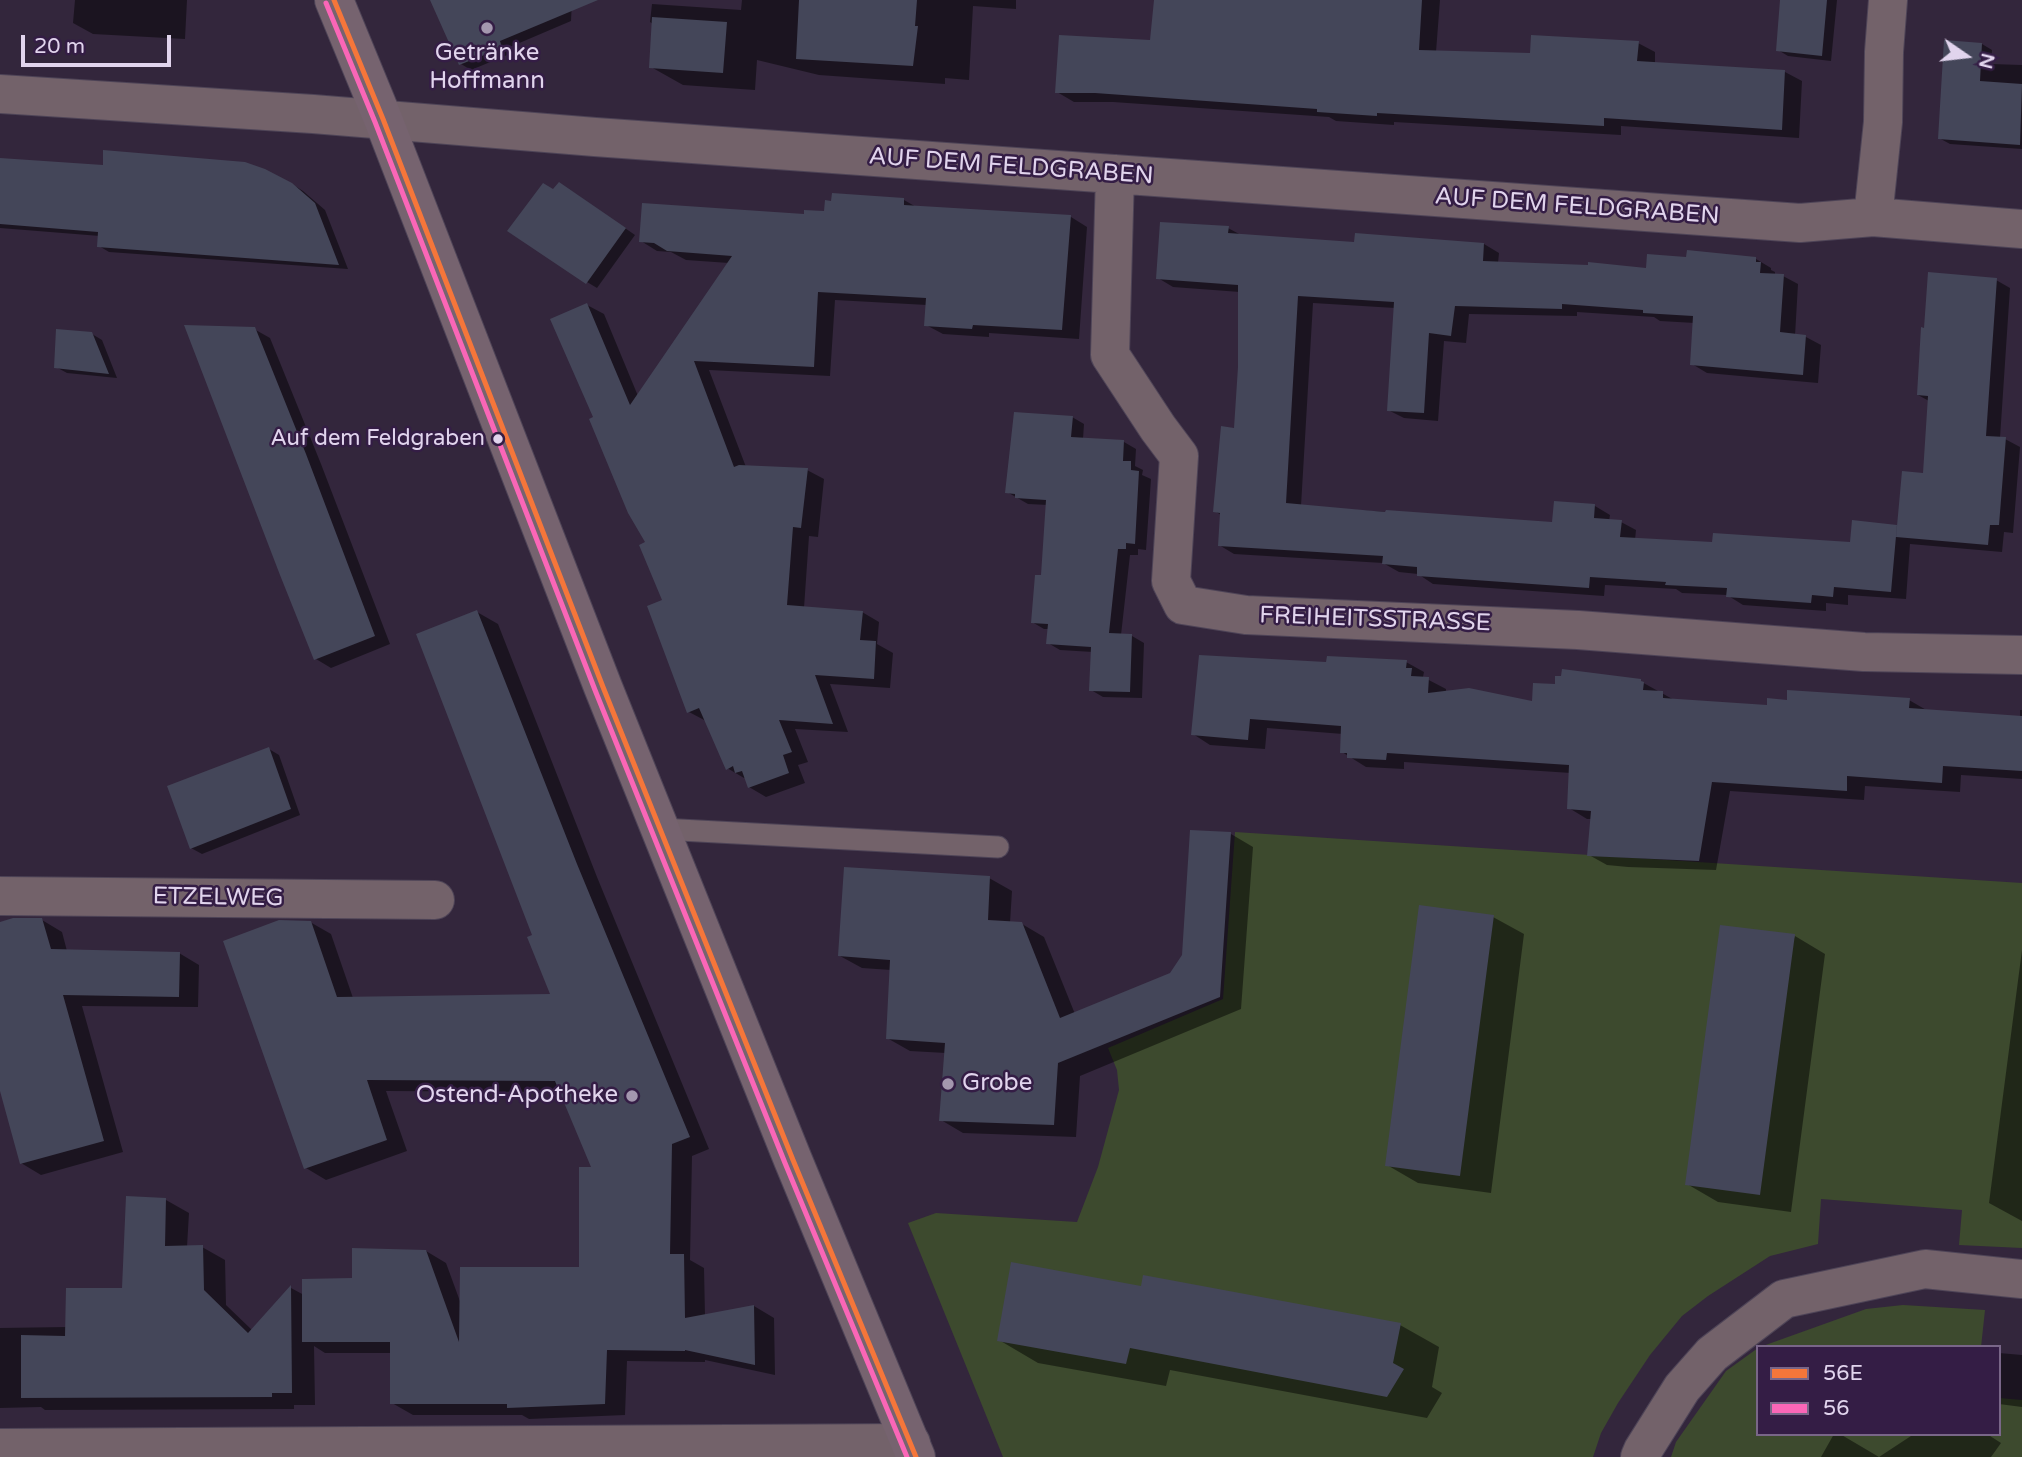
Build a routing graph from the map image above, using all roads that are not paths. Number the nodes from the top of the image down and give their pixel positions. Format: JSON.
{"nodes":[{"id":1,"x":334,"y":0,"type":"edge"},
{"id":2,"x":1888,"y":0,"type":"edge"},
{"id":3,"x":0,"y":94,"type":"edge"},
{"id":4,"x":383,"y":119,"type":"junction"},
{"id":5,"x":1115,"y":174,"type":"junction"},
{"id":6,"x":1873,"y":217,"type":"junction"},
{"id":7,"x":2022,"y":229,"type":"edge"},
{"id":8,"x":2022,"y":656,"type":"edge"},
{"id":9,"x":661,"y":829,"type":"junction"},
{"id":10,"x":998,"y":847,"type":"dead end"},
{"id":11,"x":0,"y":896,"type":"edge"},
{"id":12,"x":435,"y":901,"type":"dead end"},
{"id":13,"x":2022,"y":1279,"type":"edge"},
{"id":14,"x":0,"y":1448,"type":"edge"},
{"id":15,"x":914,"y":1450,"type":"edge"},
{"id":16,"x":1640,"y":1457,"type":"edge"}],
"edges":[{"from":1,"to":4,"type":"main road"},
{"from":2,"to":6,"type":"street"},
{"from":3,"to":4,"type":"street","name":"AUF DEM FELDGRABEN"},
{"from":4,"to":5,"type":"street","name":"AUF DEM FELDGRABEN"},
{"from":4,"to":9,"type":"main road"},
{"from":5,"to":6,"type":"street","name":"AUF DEM FELDGRABEN"},
{"from":5,"to":8,"type":"street","name":"FREIHEITSSTRASSE"},
{"from":6,"to":7,"type":"street","name":"AUF DEM FELDGRABEN"},
{"from":9,"to":10,"type":"lane"},
{"from":9,"to":15,"type":"main road"},
{"from":11,"to":12,"type":"street","name":"ETZELWEG"},
{"from":13,"to":16,"type":"street"},
{"from":14,"to":15,"type":"street"}]}
